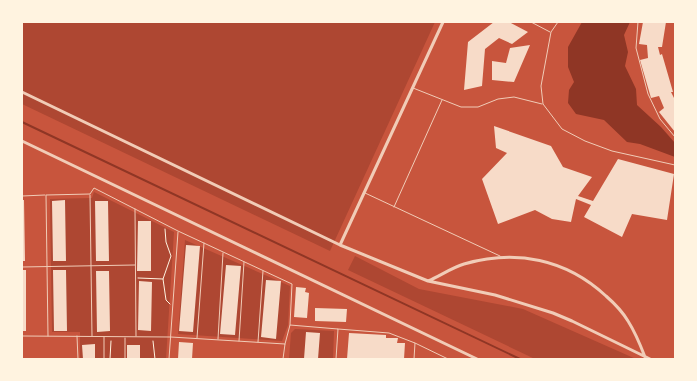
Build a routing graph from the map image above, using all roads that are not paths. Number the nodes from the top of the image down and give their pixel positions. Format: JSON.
{"nodes":[{"id":1,"x":443,"y":22,"type":"edge"},
{"id":2,"x":530,"y":22,"type":"edge"},
{"id":3,"x":558,"y":22,"type":"edge"},
{"id":4,"x":638,"y":22,"type":"edge"},
{"id":5,"x":551,"y":32,"type":"junction"},
{"id":6,"x":413,"y":88,"type":"junction"},
{"id":7,"x":22,"y":92,"type":"edge"},
{"id":8,"x":442,"y":100,"type":"junction"},
{"id":9,"x":543,"y":104,"type":"junction"},
{"id":10,"x":675,"y":137,"type":"edge"},
{"id":11,"x":22,"y":141,"type":"edge"},
{"id":12,"x":675,"y":165,"type":"edge"},
{"id":13,"x":364,"y":193,"type":"junction"},
{"id":14,"x":90,"y":194,"type":"junction"},
{"id":15,"x":46,"y":195,"type":"junction"},
{"id":16,"x":22,"y":196,"type":"edge"},
{"id":17,"x":394,"y":207,"type":"junction"},
{"id":18,"x":135,"y":209,"type":"junction"},
{"id":19,"x":178,"y":231,"type":"junction"},
{"id":20,"x":204,"y":243,"type":"junction"},
{"id":21,"x":340,"y":245,"type":"junction"},
{"id":22,"x":223,"y":252,"type":"junction"},
{"id":23,"x":501,"y":257,"type":"junction"},
{"id":24,"x":244,"y":262,"type":"junction"},
{"id":25,"x":91,"y":266,"type":"junction"},
{"id":26,"x":135,"y":266,"type":"junction"},
{"id":27,"x":22,"y":267,"type":"edge"},
{"id":28,"x":47,"y":267,"type":"junction"},
{"id":29,"x":263,"y":271,"type":"junction"},
{"id":30,"x":428,"y":281,"type":"junction"},
{"id":31,"x":290,"y":325,"type":"junction"},
{"id":32,"x":338,"y":329,"type":"junction"},
{"id":33,"x":22,"y":336,"type":"edge"},
{"id":34,"x":48,"y":336,"type":"junction"},
{"id":35,"x":77,"y":336,"type":"junction"},
{"id":36,"x":92,"y":336,"type":"junction"},
{"id":37,"x":104,"y":336,"type":"junction"},
{"id":38,"x":125,"y":336,"type":"junction"},
{"id":39,"x":136,"y":336,"type":"junction"},
{"id":40,"x":171,"y":337,"type":"junction"},
{"id":41,"x":197,"y":338,"type":"junction"},
{"id":42,"x":218,"y":340,"type":"junction"},
{"id":43,"x":239,"y":341,"type":"junction"},
{"id":44,"x":258,"y":342,"type":"junction"},
{"id":45,"x":415,"y":343,"type":"junction"},
{"id":46,"x":284,"y":344,"type":"junction"},
{"id":47,"x":645,"y":357,"type":"junction"},
{"id":48,"x":78,"y":359,"type":"edge"},
{"id":49,"x":104,"y":359,"type":"edge"},
{"id":50,"x":125,"y":359,"type":"edge"},
{"id":51,"x":170,"y":359,"type":"edge"},
{"id":52,"x":283,"y":359,"type":"edge"},
{"id":53,"x":336,"y":359,"type":"edge"},
{"id":54,"x":414,"y":359,"type":"edge"},
{"id":55,"x":448,"y":359,"type":"edge"},
{"id":56,"x":477,"y":359,"type":"edge"},
{"id":57,"x":650,"y":359,"type":"edge"}],
"edges":[{"from":1,"to":6,"type":"street"},
{"from":2,"to":5,"type":"lane"},
{"from":3,"to":5,"type":"lane"},
{"from":4,"to":10,"type":"lane"},
{"from":5,"to":9,"type":"lane"},
{"from":6,"to":8,"type":"lane"},
{"from":6,"to":13,"type":"street"},
{"from":7,"to":21,"type":"street"},
{"from":8,"to":9,"type":"lane"},
{"from":8,"to":17,"type":"lane"},
{"from":9,"to":12,"type":"lane"},
{"from":11,"to":56,"type":"street"},
{"from":13,"to":17,"type":"lane"},
{"from":13,"to":21,"type":"street"},
{"from":14,"to":15,"type":"lane"},
{"from":14,"to":18,"type":"lane"},
{"from":14,"to":25,"type":"lane"},
{"from":15,"to":16,"type":"lane"},
{"from":15,"to":28,"type":"lane"},
{"from":17,"to":23,"type":"lane"},
{"from":18,"to":19,"type":"lane"},
{"from":18,"to":26,"type":"lane"},
{"from":19,"to":20,"type":"lane"},
{"from":19,"to":40,"type":"lane"},
{"from":20,"to":22,"type":"lane"},
{"from":20,"to":41,"type":"lane"},
{"from":21,"to":30,"type":"street"},
{"from":22,"to":24,"type":"lane"},
{"from":22,"to":42,"type":"lane"},
{"from":23,"to":30,"type":"street"},
{"from":23,"to":47,"type":"street"},
{"from":24,"to":29,"type":"lane"},
{"from":24,"to":43,"type":"lane"},
{"from":25,"to":26,"type":"lane"},
{"from":25,"to":28,"type":"lane"},
{"from":25,"to":36,"type":"lane"},
{"from":26,"to":39,"type":"lane"},
{"from":27,"to":28,"type":"lane"},
{"from":28,"to":34,"type":"lane"},
{"from":29,"to":31,"type":"lane"},
{"from":29,"to":44,"type":"lane"},
{"from":30,"to":47,"type":"street"},
{"from":31,"to":32,"type":"lane"},
{"from":31,"to":46,"type":"lane"},
{"from":32,"to":45,"type":"lane"},
{"from":32,"to":53,"type":"lane"},
{"from":33,"to":34,"type":"lane"},
{"from":34,"to":35,"type":"lane"},
{"from":35,"to":36,"type":"lane"},
{"from":35,"to":48,"type":"lane"},
{"from":36,"to":37,"type":"lane"},
{"from":37,"to":38,"type":"lane"},
{"from":37,"to":49,"type":"lane"},
{"from":38,"to":39,"type":"lane"},
{"from":38,"to":50,"type":"lane"},
{"from":39,"to":40,"type":"lane"},
{"from":40,"to":41,"type":"lane"},
{"from":40,"to":51,"type":"lane"},
{"from":41,"to":42,"type":"lane"},
{"from":42,"to":43,"type":"lane"},
{"from":43,"to":44,"type":"lane"},
{"from":44,"to":46,"type":"lane"},
{"from":45,"to":54,"type":"lane"},
{"from":45,"to":55,"type":"lane"},
{"from":46,"to":52,"type":"lane"},
{"from":47,"to":57,"type":"street"}]}
